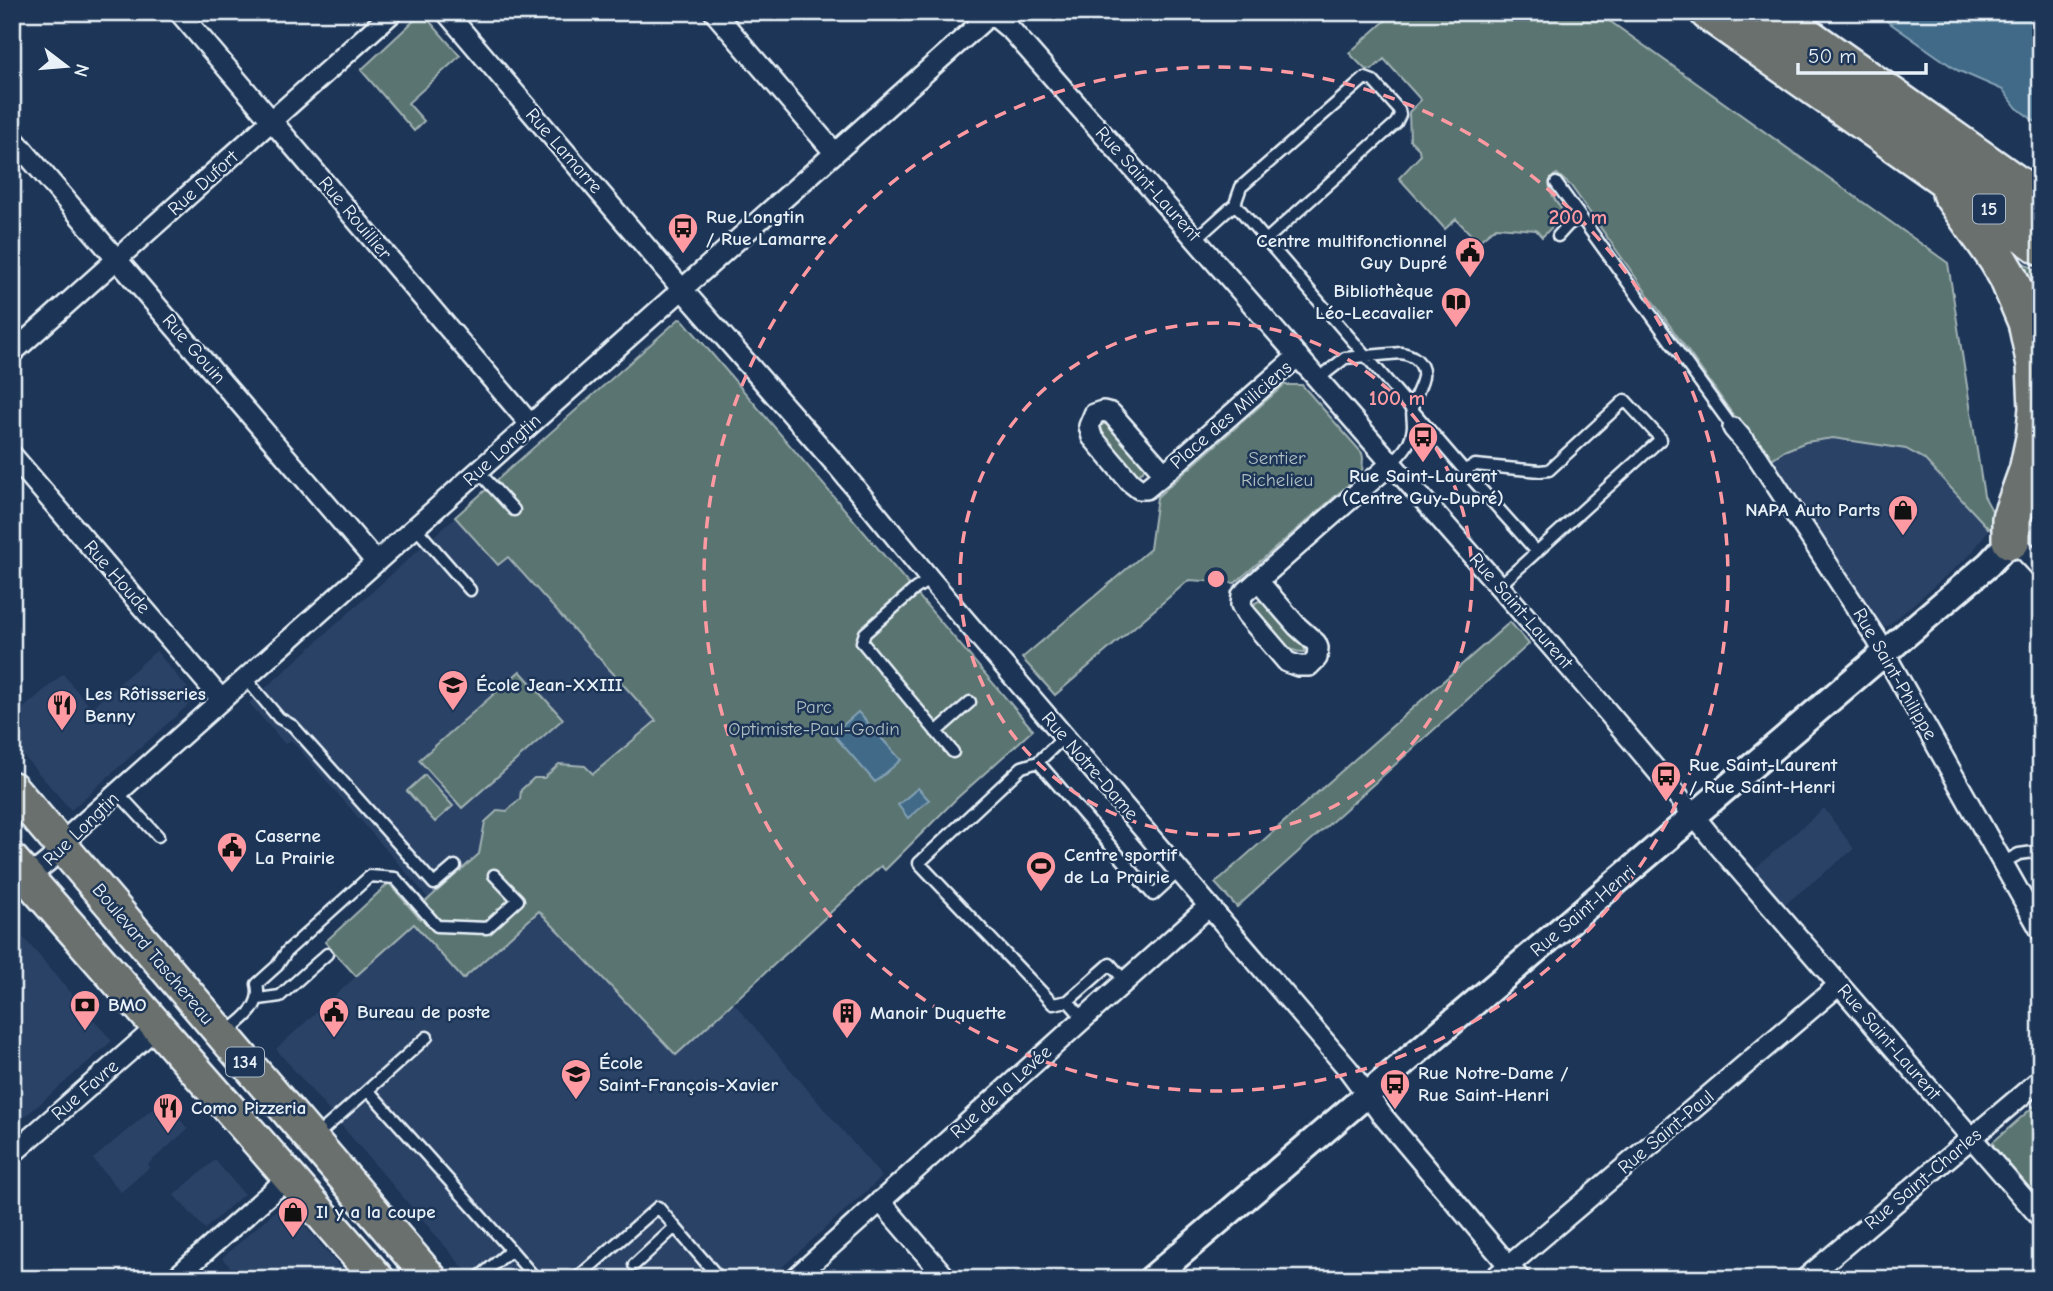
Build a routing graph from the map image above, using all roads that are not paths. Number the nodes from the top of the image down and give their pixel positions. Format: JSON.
{"nodes":[{"id":1,"x":179,"y":12,"type":"edge"},
{"id":2,"x":393,"y":12,"type":"edge"},
{"id":3,"x":446,"y":12,"type":"edge"},
{"id":4,"x":714,"y":12,"type":"edge"},
{"id":5,"x":1709,"y":12,"type":"edge"},
{"id":6,"x":1772,"y":12,"type":"edge"},
{"id":7,"x":990,"y":13,"type":"edge"},
{"id":8,"x":272,"y":121,"type":"junction"},
{"id":9,"x":12,"y":137,"type":"edge"},
{"id":10,"x":834,"y":152,"type":"junction"},
{"id":11,"x":1936,"y":172,"type":"junction"},
{"id":12,"x":1556,"y":183,"type":"dead end"},
{"id":13,"x":2041,"y":202,"type":"edge"},
{"id":14,"x":1235,"y":204,"type":"junction"},
{"id":15,"x":1580,"y":217,"type":"junction"},
{"id":16,"x":1558,"y":236,"type":"dead end"},
{"id":17,"x":1196,"y":239,"type":"junction"},
{"id":18,"x":1266,"y":240,"type":"junction"},
{"id":19,"x":2041,"y":246,"type":"edge"},
{"id":20,"x":118,"y":260,"type":"junction"},
{"id":21,"x":682,"y":289,"type":"junction"},
{"id":22,"x":12,"y":353,"type":"edge"},
{"id":23,"x":1298,"y":356,"type":"junction"},
{"id":24,"x":1366,"y":356,"type":"junction"},
{"id":25,"x":1318,"y":379,"type":"junction"},
{"id":26,"x":1412,"y":410,"type":"junction"},
{"id":27,"x":530,"y":424,"type":"junction"},
{"id":28,"x":1733,"y":428,"type":"joint"},
{"id":29,"x":12,"y":454,"type":"edge"},
{"id":30,"x":1392,"y":463,"type":"junction"},
{"id":31,"x":1464,"y":470,"type":"junction"},
{"id":32,"x":478,"y":471,"type":"junction"},
{"id":33,"x":1164,"y":473,"type":"dead end"},
{"id":34,"x":2041,"y":496,"type":"edge"},
{"id":35,"x":514,"y":510,"type":"dead end"},
{"id":36,"x":415,"y":527,"type":"junction"},
{"id":37,"x":2011,"y":540,"type":"junction"},
{"id":38,"x":1538,"y":551,"type":"junction"},
{"id":39,"x":376,"y":562,"type":"junction"},
{"id":40,"x":2041,"y":568,"type":"edge"},
{"id":41,"x":930,"y":579,"type":"junction"},
{"id":42,"x":1258,"y":581,"type":"dead end"},
{"id":43,"x":1499,"y":586,"type":"junction"},
{"id":44,"x":470,"y":590,"type":"dead end"},
{"id":45,"x":1885,"y":653,"type":"junction"},
{"id":46,"x":246,"y":679,"type":"junction"},
{"id":47,"x":222,"y":700,"type":"junction"},
{"id":48,"x":970,"y":702,"type":"dead end"},
{"id":49,"x":936,"y":732,"type":"junction"},
{"id":50,"x":1064,"y":737,"type":"junction"},
{"id":51,"x":953,"y":752,"type":"dead end"},
{"id":52,"x":1038,"y":762,"type":"junction"},
{"id":53,"x":12,"y":788,"type":"edge"},
{"id":54,"x":118,"y":793,"type":"junction"},
{"id":55,"x":1695,"y":816,"type":"junction"},
{"id":56,"x":158,"y":836,"type":"dead end"},
{"id":57,"x":60,"y":844,"type":"junction"},
{"id":58,"x":2041,"y":851,"type":"edge"},
{"id":59,"x":2002,"y":863,"type":"junction"},
{"id":60,"x":455,"y":866,"type":"dead end"},
{"id":61,"x":1179,"y":871,"type":"junction"},
{"id":62,"x":17,"y":874,"type":"edge"},
{"id":63,"x":494,"y":875,"type":"dead end"},
{"id":64,"x":1209,"y":906,"type":"junction"},
{"id":65,"x":2041,"y":931,"type":"edge"},
{"id":66,"x":327,"y":954,"type":"dead end"},
{"id":67,"x":1125,"y":981,"type":"junction"},
{"id":68,"x":1839,"y":985,"type":"junction"},
{"id":69,"x":259,"y":999,"type":"junction"},
{"id":70,"x":1068,"y":1001,"type":"junction"},
{"id":71,"x":1083,"y":1018,"type":"junction"},
{"id":72,"x":158,"y":1026,"type":"junction"},
{"id":73,"x":222,"y":1036,"type":"junction"},
{"id":74,"x":427,"y":1037,"type":"dead end"},
{"id":75,"x":2041,"y":1079,"type":"edge"},
{"id":76,"x":368,"y":1090,"type":"junction"},
{"id":77,"x":1367,"y":1094,"type":"junction"},
{"id":78,"x":1972,"y":1138,"type":"junction"},
{"id":79,"x":312,"y":1140,"type":"junction"},
{"id":80,"x":12,"y":1154,"type":"edge"},
{"id":81,"x":290,"y":1176,"type":"junction"},
{"id":82,"x":880,"y":1201,"type":"junction"},
{"id":83,"x":2041,"y":1218,"type":"edge"},
{"id":84,"x":675,"y":1227,"type":"junction"},
{"id":85,"x":511,"y":1250,"type":"junction"},
{"id":86,"x":634,"y":1265,"type":"dead end"},
{"id":87,"x":1514,"y":1272,"type":"edge"},
{"id":88,"x":174,"y":1279,"type":"edge"},
{"id":89,"x":378,"y":1279,"type":"edge"},
{"id":90,"x":431,"y":1279,"type":"edge"},
{"id":91,"x":477,"y":1279,"type":"edge"},
{"id":92,"x":536,"y":1279,"type":"edge"},
{"id":93,"x":576,"y":1279,"type":"edge"},
{"id":94,"x":720,"y":1279,"type":"edge"},
{"id":95,"x":794,"y":1279,"type":"edge"},
{"id":96,"x":947,"y":1279,"type":"edge"},
{"id":97,"x":1151,"y":1279,"type":"edge"},
{"id":98,"x":1493,"y":1279,"type":"edge"},
{"id":99,"x":1805,"y":1279,"type":"edge"}],
"edges":[{"from":1,"to":8,"type":"street","name":"Rue Rouillier"},
{"from":2,"to":8,"type":"street","name":"Rue Dufort"},
{"from":3,"to":21,"type":"street","name":"Rue Lamarre"},
{"from":4,"to":10,"type":"street"},
{"from":5,"to":11,"type":"highway","number":"15"},
{"from":6,"to":13,"type":"highway","number":"15"},
{"from":7,"to":10,"type":"street","name":"Rue Longtin"},
{"from":7,"to":17,"type":"street","name":"Rue Saint-Laurent"},
{"from":8,"to":20,"type":"street","name":"Rue Dufort"},
{"from":8,"to":27,"type":"street","name":"Rue Rouillier"},
{"from":9,"to":20,"type":"street","name":"Rue Gouin"},
{"from":10,"to":21,"type":"street","name":"Rue Longtin"},
{"from":11,"to":19,"type":"highway","number":"15"},
{"from":11,"to":37,"type":"highway"},
{"from":12,"to":15,"type":"lane"},
{"from":14,"to":17,"type":"lane"},
{"from":14,"to":18,"type":"lane"},
{"from":14,"to":18,"type":"lane"},
{"from":15,"to":16,"type":"lane"},
{"from":15,"to":28,"type":"lane"},
{"from":17,"to":23,"type":"street","name":"Rue Saint-Laurent"},
{"from":18,"to":24,"type":"lane"},
{"from":20,"to":22,"type":"street","name":"Rue Dufort"},
{"from":20,"to":39,"type":"street","name":"Rue Gouin"},
{"from":21,"to":27,"type":"street","name":"Rue Longtin"},
{"from":21,"to":41,"type":"street","name":"Rue Notre-Dame"},
{"from":23,"to":25,"type":"street","name":"Rue Saint-Laurent"},
{"from":23,"to":33,"type":"street","name":"Place des Miliciens"},
{"from":24,"to":25,"type":"lane"},
{"from":24,"to":26,"type":"lane"},
{"from":24,"to":26,"type":"lane"},
{"from":25,"to":30,"type":"street","name":"Rue Saint-Laurent"},
{"from":26,"to":30,"type":"lane"},
{"from":26,"to":31,"type":"lane"},
{"from":27,"to":32,"type":"street","name":"Rue Longtin"},
{"from":28,"to":45,"type":"street","name":"Rue Saint-Philippe"},
{"from":29,"to":47,"type":"street","name":"Rue Houde"},
{"from":30,"to":42,"type":"street"},
{"from":30,"to":43,"type":"street","name":"Rue Saint-Laurent"},
{"from":31,"to":38,"type":"lane"},
{"from":31,"to":38,"type":"lane"},
{"from":32,"to":35,"type":"lane"},
{"from":32,"to":36,"type":"street","name":"Rue Longtin"},
{"from":34,"to":37,"type":"highway"},
{"from":36,"to":39,"type":"street","name":"Rue Longtin"},
{"from":36,"to":44,"type":"lane"},
{"from":37,"to":40,"type":"street"},
{"from":37,"to":45,"type":"street","name":"Rue Saint-Henri"},
{"from":38,"to":43,"type":"lane"},
{"from":39,"to":46,"type":"street","name":"Rue Longtin"},
{"from":41,"to":49,"type":"lane"},
{"from":41,"to":50,"type":"street","name":"Rue Notre-Dame"},
{"from":43,"to":55,"type":"street","name":"Rue Saint-Laurent"},
{"from":45,"to":55,"type":"street","name":"Rue Saint-Henri"},
{"from":45,"to":59,"type":"street","name":"Rue Saint-Philippe"},
{"from":46,"to":47,"type":"street","name":"Rue Longtin"},
{"from":46,"to":60,"type":"lane"},
{"from":47,"to":54,"type":"street","name":"Rue Longtin"},
{"from":48,"to":49,"type":"lane"},
{"from":49,"to":51,"type":"lane"},
{"from":50,"to":52,"type":"lane"},
{"from":50,"to":61,"type":"street","name":"Rue Notre-Dame"},
{"from":52,"to":61,"type":"lane"},
{"from":52,"to":70,"type":"lane"},
{"from":53,"to":57,"type":"main road","name":"Boulevard Taschereau","number":"134"},
{"from":54,"to":56,"type":"lane"},
{"from":54,"to":57,"type":"street","name":"Rue Longtin"},
{"from":55,"to":68,"type":"street","name":"Rue Saint-Laurent"},
{"from":55,"to":77,"type":"street","name":"Rue Saint-Henri"},
{"from":57,"to":62,"type":"street","name":"Rue Longtin"},
{"from":57,"to":73,"type":"main road","name":"Boulevard Taschereau","number":"134"},
{"from":58,"to":59,"type":"lane"},
{"from":59,"to":65,"type":"street","name":"Rue Saint-Philippe"},
{"from":61,"to":64,"type":"street","name":"Rue Notre-Dame"},
{"from":62,"to":72,"type":"main road","number":"134"},
{"from":63,"to":69,"type":"lane"},
{"from":64,"to":67,"type":"street","name":"Rue de la Levée"},
{"from":64,"to":77,"type":"street","name":"Rue Notre-Dame"},
{"from":66,"to":69,"type":"lane"},
{"from":67,"to":70,"type":"lane"},
{"from":67,"to":71,"type":"street","name":"Rue de la Levée"},
{"from":68,"to":78,"type":"street","name":"Rue Saint-Laurent"},
{"from":68,"to":87,"type":"street","name":"Rue Saint-Paul"},
{"from":69,"to":73,"type":"lane"},
{"from":70,"to":71,"type":"lane"},
{"from":71,"to":82,"type":"street","name":"Rue de la Levée"},
{"from":72,"to":80,"type":"street","name":"Rue Favre"},
{"from":72,"to":81,"type":"main road","number":"134"},
{"from":73,"to":79,"type":"main road","name":"Boulevard Taschereau","number":"134"},
{"from":74,"to":76,"type":"lane"},
{"from":75,"to":78,"type":"street","name":"Rue Saint-Charles"},
{"from":76,"to":79,"type":"lane"},
{"from":76,"to":85,"type":"lane"},
{"from":77,"to":87,"type":"street","name":"Rue Notre-Dame"},
{"from":77,"to":97,"type":"street","name":"Rue Saint-Henri"},
{"from":78,"to":83,"type":"street","name":"Rue Saint-Laurent"},
{"from":78,"to":99,"type":"street","name":"Rue Saint-Charles"},
{"from":79,"to":90,"type":"main road","name":"Boulevard Taschereau","number":"134"},
{"from":81,"to":88,"type":"street"},
{"from":81,"to":89,"type":"main road","number":"134"},
{"from":82,"to":95,"type":"street","name":"Rue de la Levée"},
{"from":82,"to":96,"type":"street"},
{"from":84,"to":86,"type":"lane"},
{"from":84,"to":93,"type":"lane"},
{"from":84,"to":94,"type":"lane"},
{"from":85,"to":91,"type":"lane"},
{"from":85,"to":92,"type":"lane"},
{"from":87,"to":98,"type":"street","name":"Rue Saint-Paul"}]}
